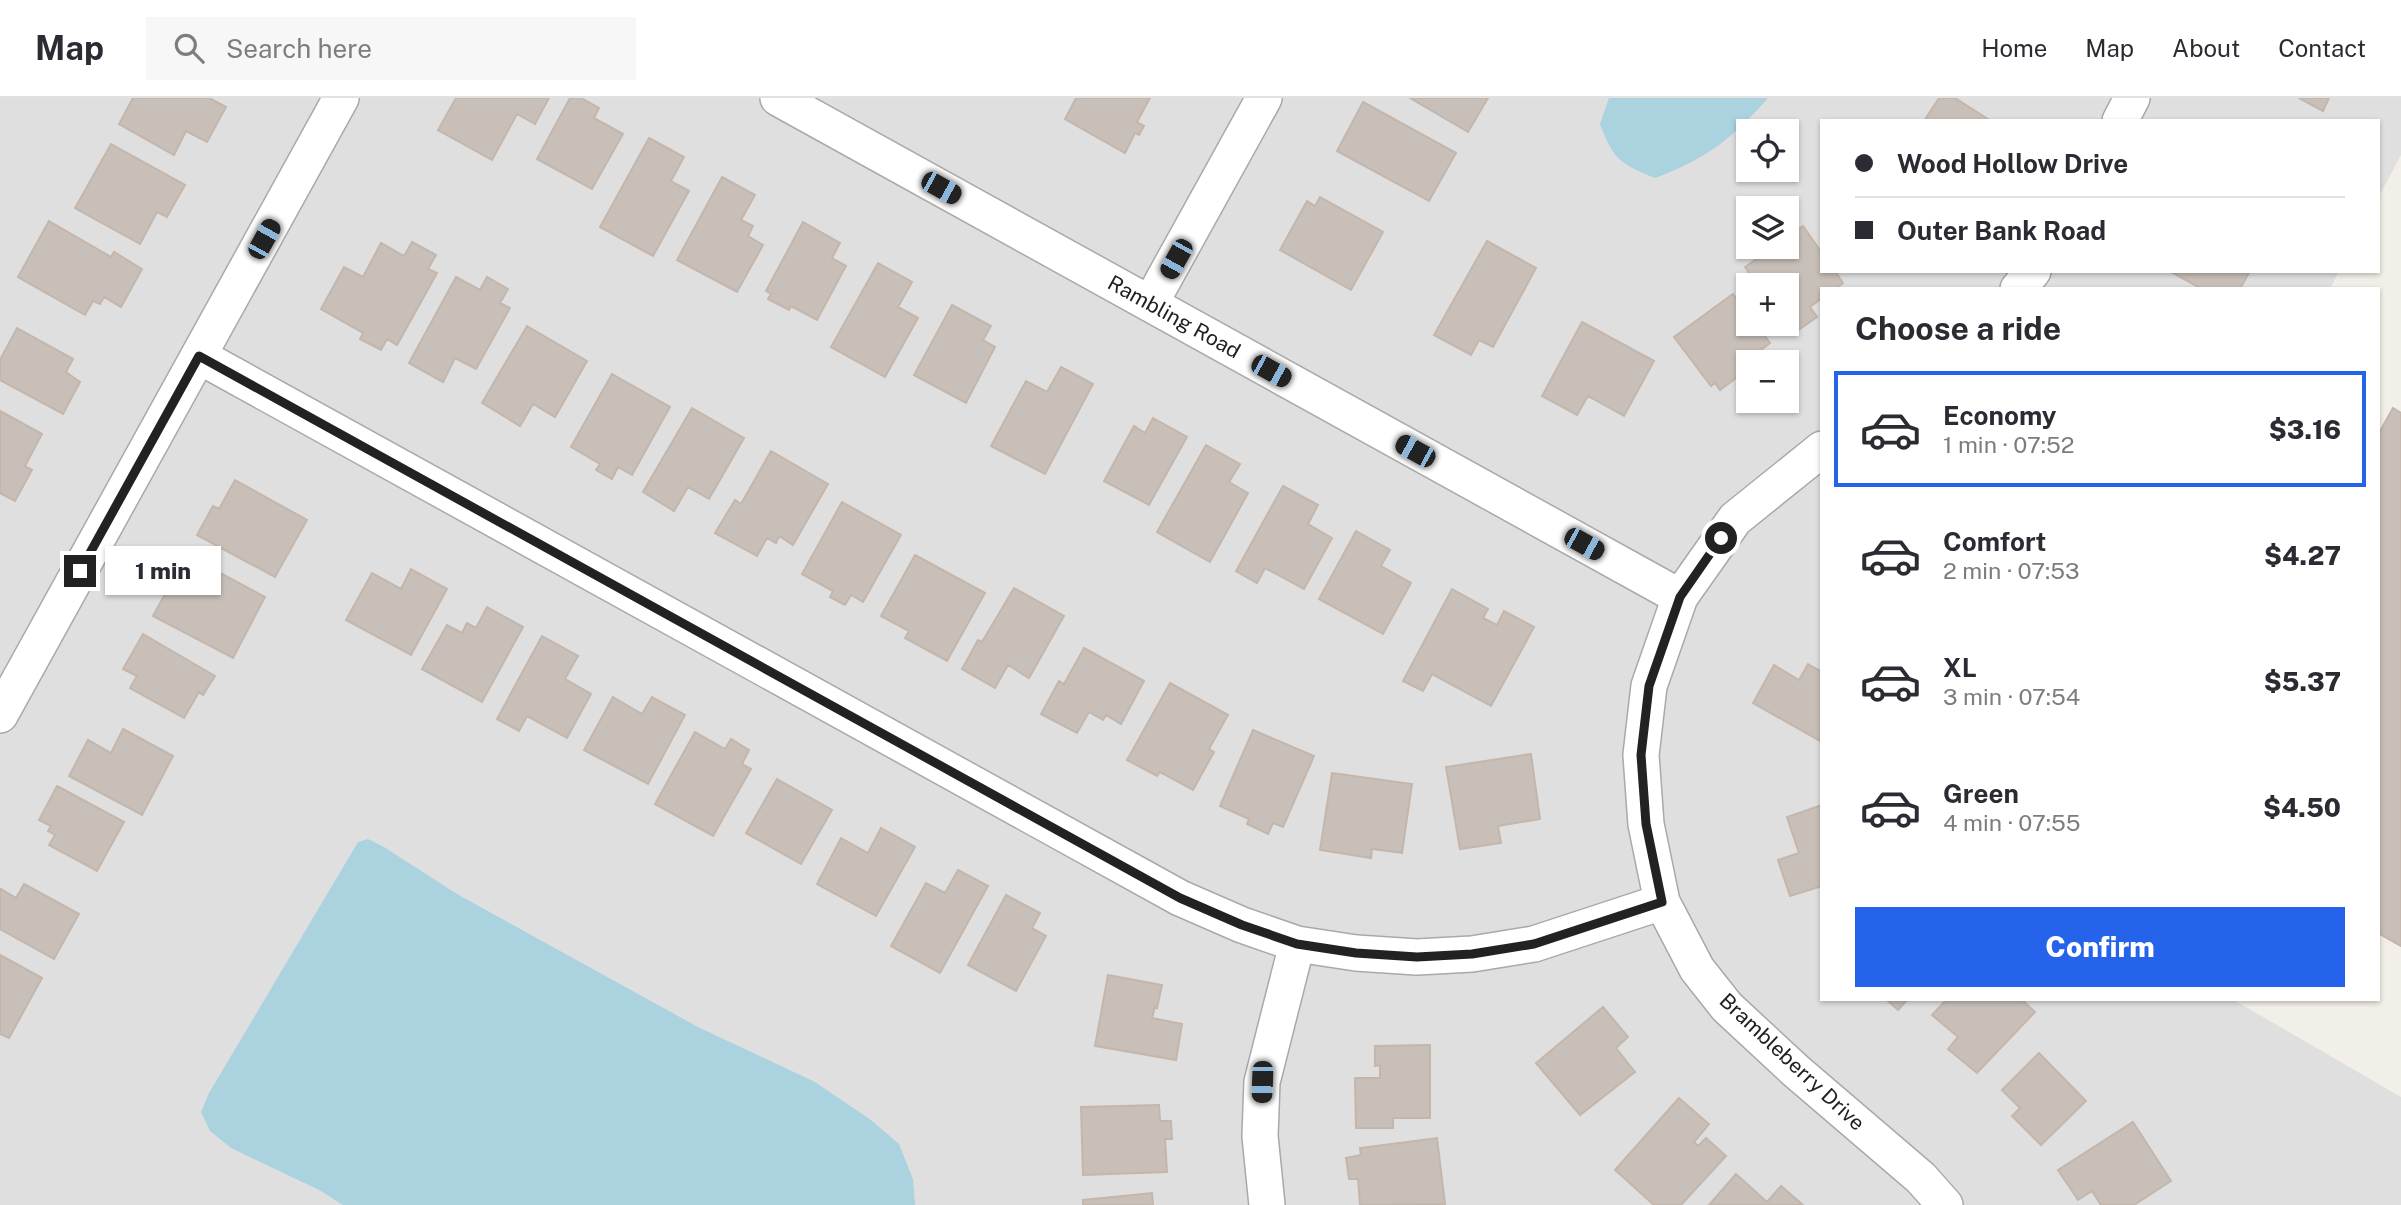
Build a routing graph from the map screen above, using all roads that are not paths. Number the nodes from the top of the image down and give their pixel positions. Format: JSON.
{"nodes":[{"id":1,"x":341,"y":98,"type":"edge"},
{"id":2,"x":778,"y":98,"type":"edge"},
{"id":3,"x":1264,"y":98,"type":"edge"},
{"id":4,"x":2132,"y":98,"type":"edge"},
{"id":5,"x":2121,"y":119,"type":"edge"},
{"id":6,"x":2031,"y":273,"type":"edge"},
{"id":7,"x":2020,"y":287,"type":"edge"},
{"id":8,"x":1150,"y":304,"type":"junction"},
{"id":9,"x":199,"y":356,"type":"junction"},
{"id":10,"x":1820,"y":451,"type":"edge"},
{"id":11,"x":1680,"y":597,"type":"junction"},
{"id":12,"x":0,"y":715,"type":"edge"},
{"id":13,"x":1662,"y":902,"type":"junction"},
{"id":14,"x":1297,"y":944,"type":"junction"},
{"id":15,"x":1267,"y":1205,"type":"edge"},
{"id":16,"x":1945,"y":1205,"type":"edge"}],
"edges":[{"from":1,"to":9,"type":"street"},
{"from":2,"to":8,"type":"street","name":"Rambling Road"},
{"from":3,"to":8,"type":"street"},
{"from":4,"to":5,"type":"street"},
{"from":6,"to":7,"type":"street"},
{"from":8,"to":11,"type":"street","name":"Rambling Road"},
{"from":9,"to":12,"type":"street"},
{"from":9,"to":14,"type":"street"},
{"from":10,"to":11,"type":"street","name":"Brambleberry Drive"},
{"from":11,"to":13,"type":"street","name":"Brambleberry Drive"},
{"from":13,"to":14,"type":"street"},
{"from":13,"to":16,"type":"street","name":"Brambleberry Drive"},
{"from":14,"to":15,"type":"street"}]}
